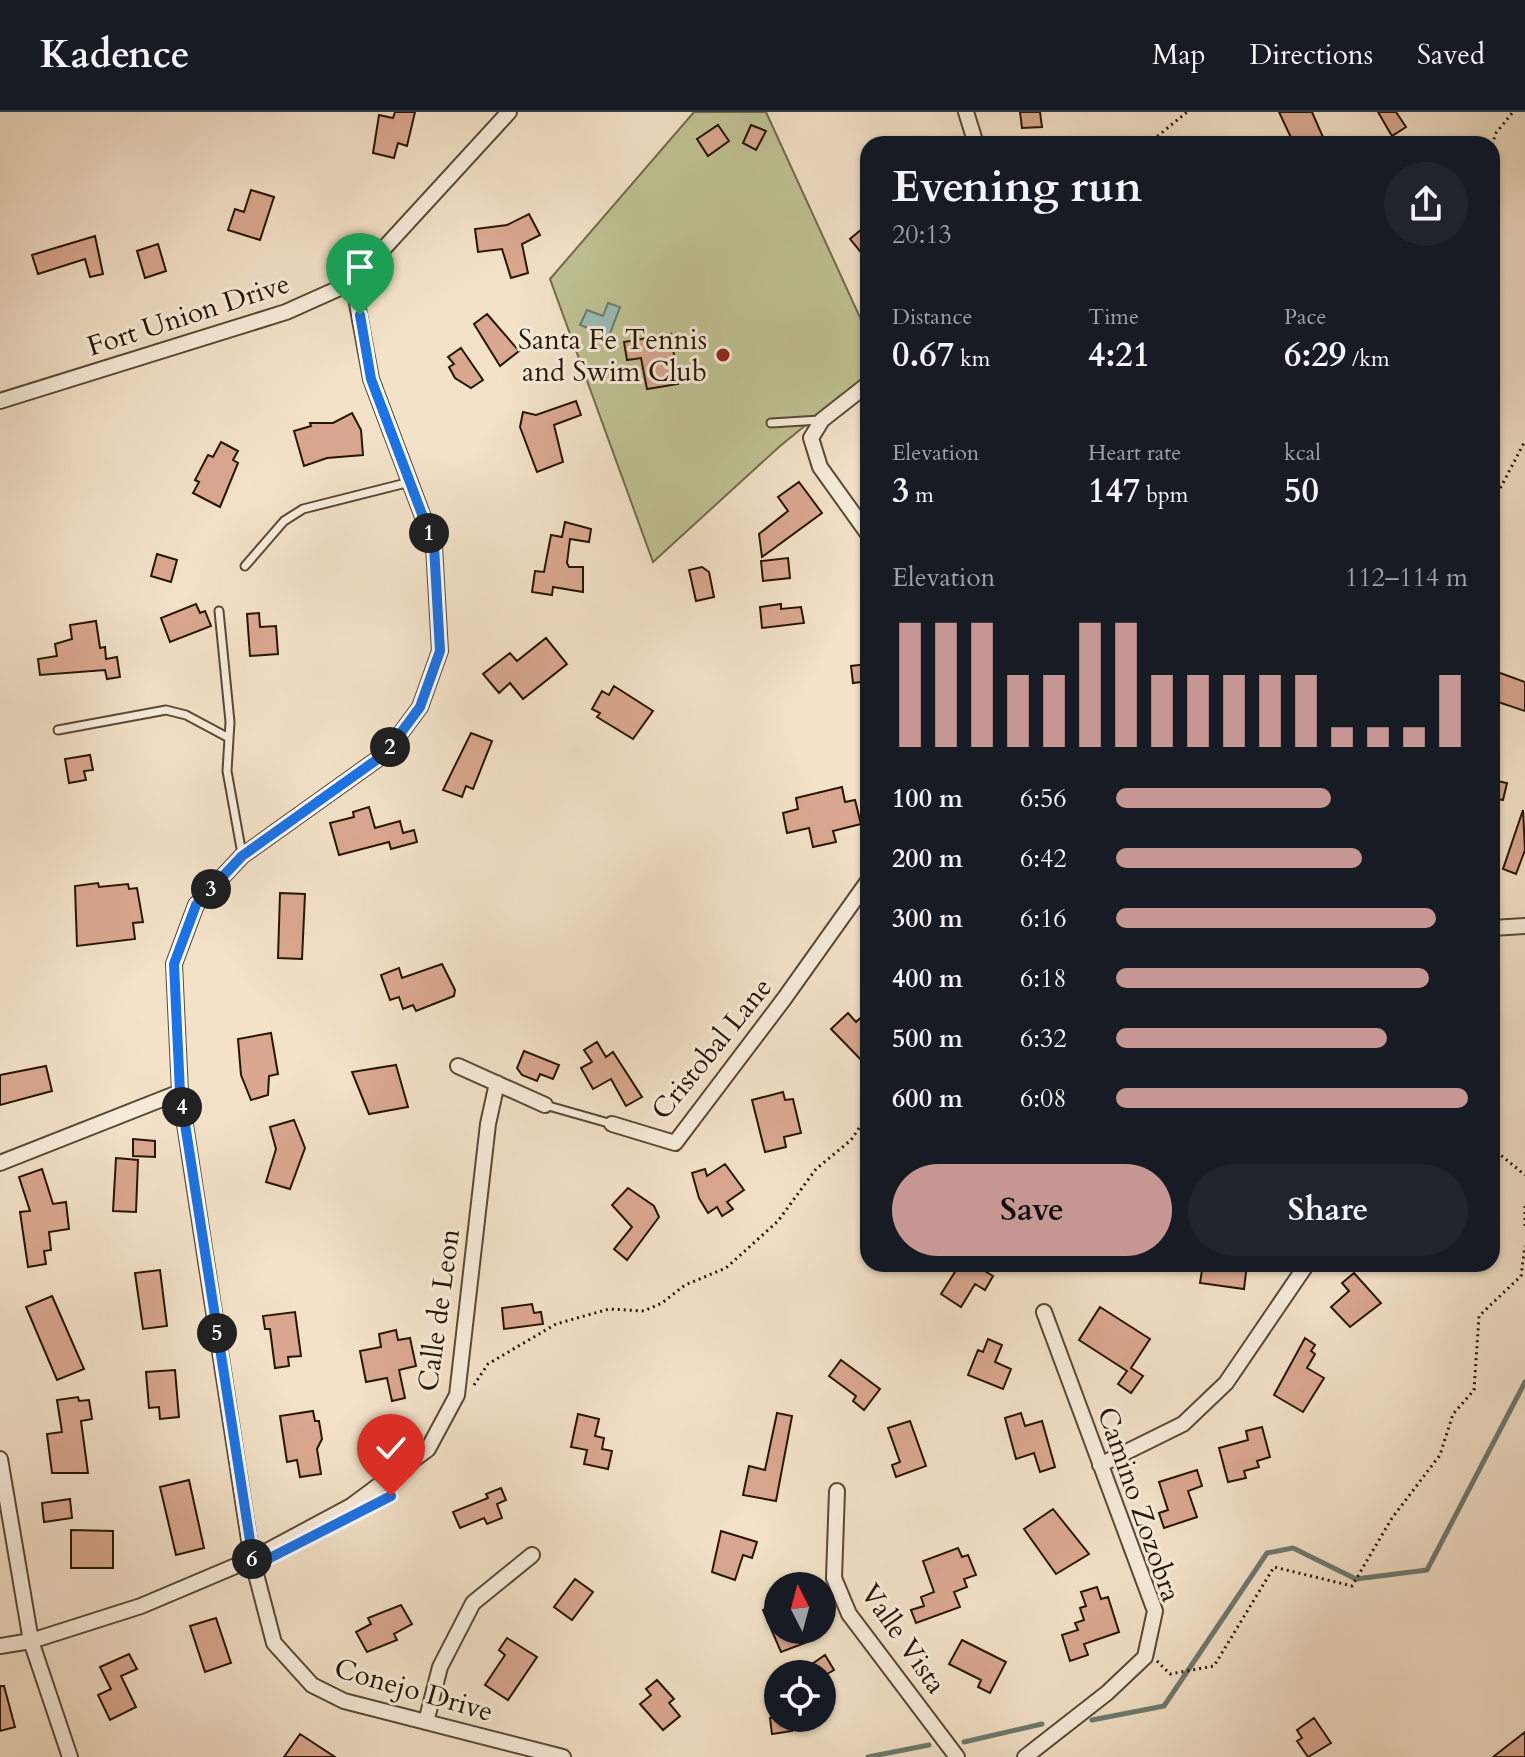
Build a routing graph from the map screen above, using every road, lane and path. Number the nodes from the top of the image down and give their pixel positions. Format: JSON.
{"nodes":[{"id":1,"x":509,"y":112,"type":"edge"},
{"id":2,"x":966,"y":112,"type":"edge"},
{"id":3,"x":1187,"y":112,"type":"edge"},
{"id":4,"x":1513,"y":112,"type":"edge"},
{"id":5,"x":974,"y":136,"type":"edge"},
{"id":6,"x":1158,"y":136,"type":"edge"},
{"id":7,"x":1495,"y":136,"type":"edge"},
{"id":8,"x":353,"y":282,"type":"junction"},
{"id":9,"x":860,"y":390,"type":"edge"},
{"id":10,"x":0,"y":401,"type":"edge"},
{"id":11,"x":822,"y":420,"type":"junction"},
{"id":12,"x":771,"y":423,"type":"dead end"},
{"id":13,"x":1525,"y":441,"type":"edge"},
{"id":14,"x":410,"y":482,"type":"junction"},
{"id":15,"x":1500,"y":489,"type":"edge"},
{"id":16,"x":860,"y":522,"type":"edge"},
{"id":17,"x":245,"y":566,"type":"dead end"},
{"id":18,"x":219,"y":611,"type":"dead end"},
{"id":19,"x":58,"y":730,"type":"dead end"},
{"id":20,"x":229,"y":738,"type":"junction"},
{"id":21,"x":242,"y":856,"type":"junction"},
{"id":22,"x":860,"y":892,"type":"edge"},
{"id":23,"x":1525,"y":926,"type":"edge"},
{"id":24,"x":1500,"y":928,"type":"edge"},
{"id":25,"x":458,"y":1066,"type":"dead end"},
{"id":26,"x":497,"y":1083,"type":"junction"},
{"id":27,"x":180,"y":1092,"type":"junction"},
{"id":28,"x":545,"y":1105,"type":"joint"},
{"id":29,"x":612,"y":1124,"type":"joint"},
{"id":30,"x":860,"y":1127,"type":"edge"},
{"id":31,"x":1500,"y":1155,"type":"edge"},
{"id":32,"x":0,"y":1163,"type":"edge"},
{"id":33,"x":1525,"y":1175,"type":"edge"},
{"id":34,"x":1525,"y":1206,"type":"edge"},
{"id":35,"x":1525,"y":1226,"type":"edge"},
{"id":36,"x":1525,"y":1246,"type":"edge"},
{"id":37,"x":1302,"y":1272,"type":"edge"},
{"id":38,"x":1044,"y":1312,"type":"dead end"},
{"id":39,"x":473,"y":1389,"type":"dead end"},
{"id":40,"x":0,"y":1459,"type":"edge"},
{"id":41,"x":1100,"y":1465,"type":"junction"},
{"id":42,"x":837,"y":1491,"type":"dead end"},
{"id":43,"x":532,"y":1555,"type":"dead end"},
{"id":44,"x":252,"y":1559,"type":"junction"},
{"id":45,"x":31,"y":1641,"type":"junction"},
{"id":46,"x":0,"y":1646,"type":"edge"},
{"id":47,"x":1147,"y":1649,"type":"junction"},
{"id":48,"x":426,"y":1722,"type":"junction"},
{"id":49,"x":70,"y":1757,"type":"edge"},
{"id":50,"x":563,"y":1757,"type":"edge"},
{"id":51,"x":957,"y":1757,"type":"edge"},
{"id":52,"x":1025,"y":1757,"type":"edge"}],
"edges":[{"from":1,"to":8,"type":"street","name":"Fort Union Drive"},
{"from":2,"to":5,"type":"street"},
{"from":3,"to":6,"type":"path"},
{"from":4,"to":7,"type":"path"},
{"from":8,"to":10,"type":"street","name":"Fort Union Drive"},
{"from":8,"to":14,"type":"street","name":"Conejo Drive"},
{"from":9,"to":11,"type":"street"},
{"from":11,"to":12,"type":"lane"},
{"from":11,"to":16,"type":"street"},
{"from":13,"to":15,"type":"path"},
{"from":14,"to":17,"type":"lane"},
{"from":14,"to":21,"type":"street","name":"Conejo Drive"},
{"from":18,"to":20,"type":"lane"},
{"from":19,"to":20,"type":"lane"},
{"from":20,"to":21,"type":"lane"},
{"from":21,"to":27,"type":"street","name":"Conejo Drive"},
{"from":22,"to":29,"type":"street","name":"Cristobal Lane"},
{"from":23,"to":24,"type":"street"},
{"from":25,"to":26,"type":"street"},
{"from":26,"to":28,"type":"street"},
{"from":26,"to":44,"type":"street","name":"Calle de Leon"},
{"from":27,"to":32,"type":"street"},
{"from":27,"to":44,"type":"street","name":"Conejo Drive"},
{"from":28,"to":29,"type":"lane","name":"Cristobal Lane"},
{"from":30,"to":39,"type":"path"},
{"from":31,"to":33,"type":"path"},
{"from":34,"to":35,"type":"path"},
{"from":36,"to":47,"type":"path"},
{"from":37,"to":41,"type":"street"},
{"from":38,"to":41,"type":"street","name":"Camino Zozobra"},
{"from":40,"to":45,"type":"street"},
{"from":41,"to":47,"type":"street","name":"Camino Zozobra"},
{"from":42,"to":51,"type":"street","name":"Valle Vista"},
{"from":43,"to":48,"type":"street"},
{"from":44,"to":45,"type":"street","name":"Calle de Leon"},
{"from":44,"to":48,"type":"street","name":"Conejo Drive"},
{"from":45,"to":46,"type":"street","name":"Calle de Leon"},
{"from":45,"to":49,"type":"street"},
{"from":47,"to":52,"type":"street","name":"Camino Zozobra"},
{"from":48,"to":50,"type":"street","name":"Conejo Drive"}]}
